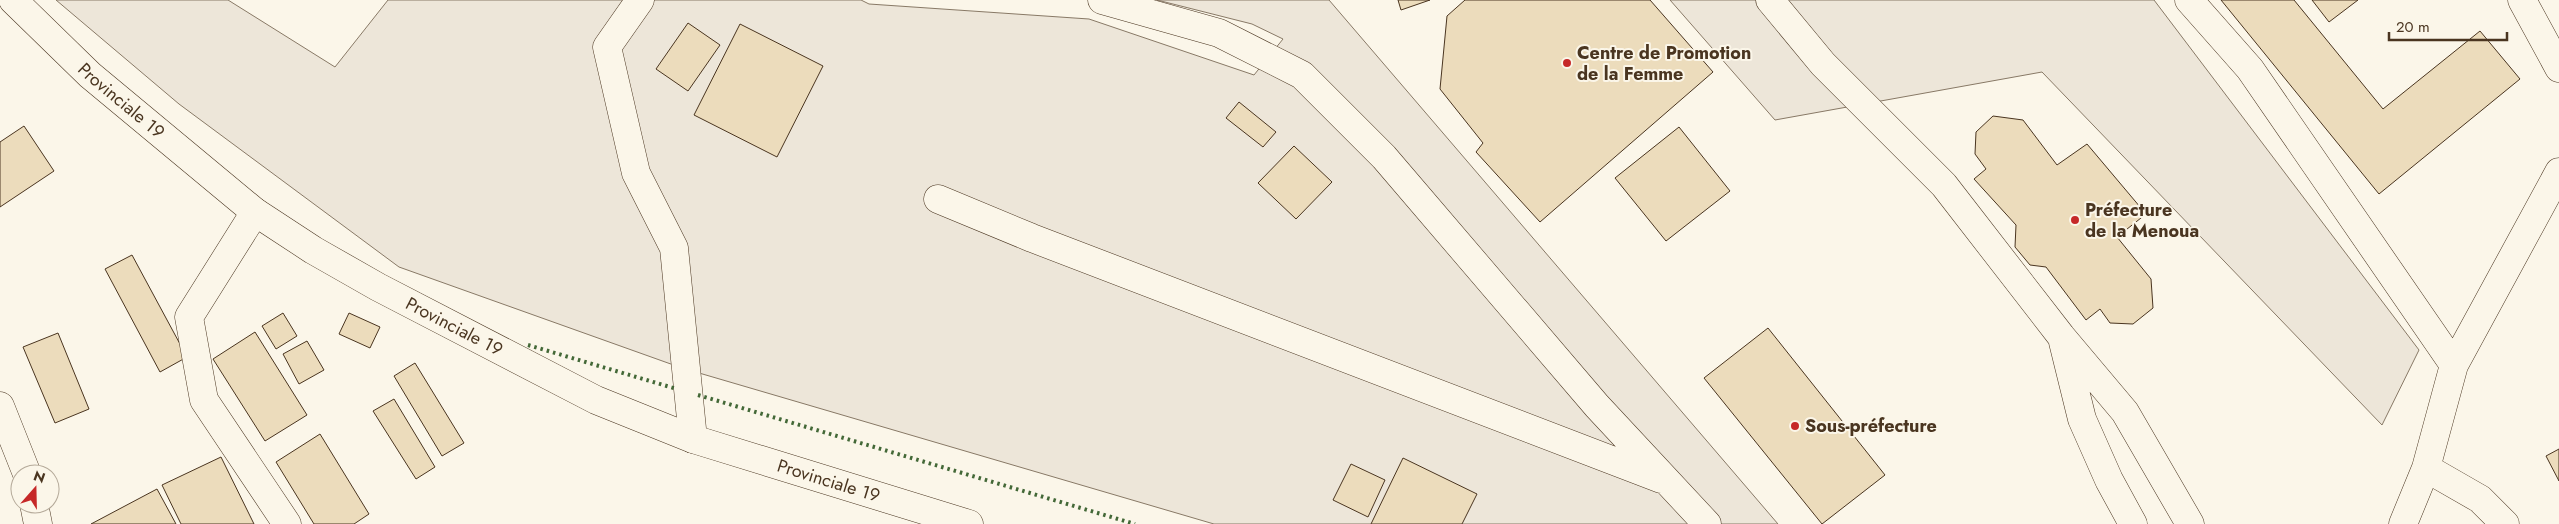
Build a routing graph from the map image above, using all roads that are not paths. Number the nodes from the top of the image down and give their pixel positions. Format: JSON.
{"nodes":[{"id":1,"x":13,"y":0,"type":"edge"},
{"id":2,"x":640,"y":0,"type":"edge"},
{"id":3,"x":1102,"y":0,"type":"edge"},
{"id":4,"x":1770,"y":0,"type":"edge"},
{"id":5,"x":2189,"y":0,"type":"edge"},
{"id":6,"x":2522,"y":0,"type":"edge"},
{"id":7,"x":2559,"y":68,"type":"edge"},
{"id":8,"x":2559,"y":172,"type":"edge"},
{"id":9,"x":938,"y":199,"type":"dead end"},
{"id":10,"x":254,"y":212,"type":"junction"},
{"id":11,"x":2061,"y":336,"type":"junction"},
{"id":12,"x":2454,"y":366,"type":"junction"},
{"id":13,"x":0,"y":406,"type":"edge"},
{"id":14,"x":693,"y":439,"type":"junction"},
{"id":15,"x":23,"y":464,"type":"edge"},
{"id":16,"x":2426,"y":468,"type":"junction"},
{"id":17,"x":1668,"y":482,"type":"junction"},
{"id":18,"x":287,"y":524,"type":"edge"},
{"id":19,"x":968,"y":524,"type":"edge"},
{"id":20,"x":1708,"y":524,"type":"edge"},
{"id":21,"x":2133,"y":524,"type":"edge"},
{"id":22,"x":2190,"y":524,"type":"edge"},
{"id":23,"x":2403,"y":524,"type":"edge"},
{"id":24,"x":2505,"y":524,"type":"edge"}],
"edges":[{"from":1,"to":10,"type":"street","name":"Provinciale 19"},
{"from":2,"to":14,"type":"street"},
{"from":3,"to":17,"type":"street"},
{"from":4,"to":11,"type":"street"},
{"from":5,"to":12,"type":"street"},
{"from":6,"to":7,"type":"street"},
{"from":8,"to":12,"type":"street"},
{"from":9,"to":17,"type":"street"},
{"from":10,"to":14,"type":"street","name":"Provinciale 19"},
{"from":10,"to":18,"type":"street"},
{"from":11,"to":21,"type":"street"},
{"from":11,"to":22,"type":"street"},
{"from":12,"to":16,"type":"street"},
{"from":13,"to":15,"type":"street"},
{"from":14,"to":19,"type":"street","name":"Provinciale 19"},
{"from":16,"to":23,"type":"street"},
{"from":16,"to":24,"type":"street"},
{"from":17,"to":20,"type":"street"}]}
